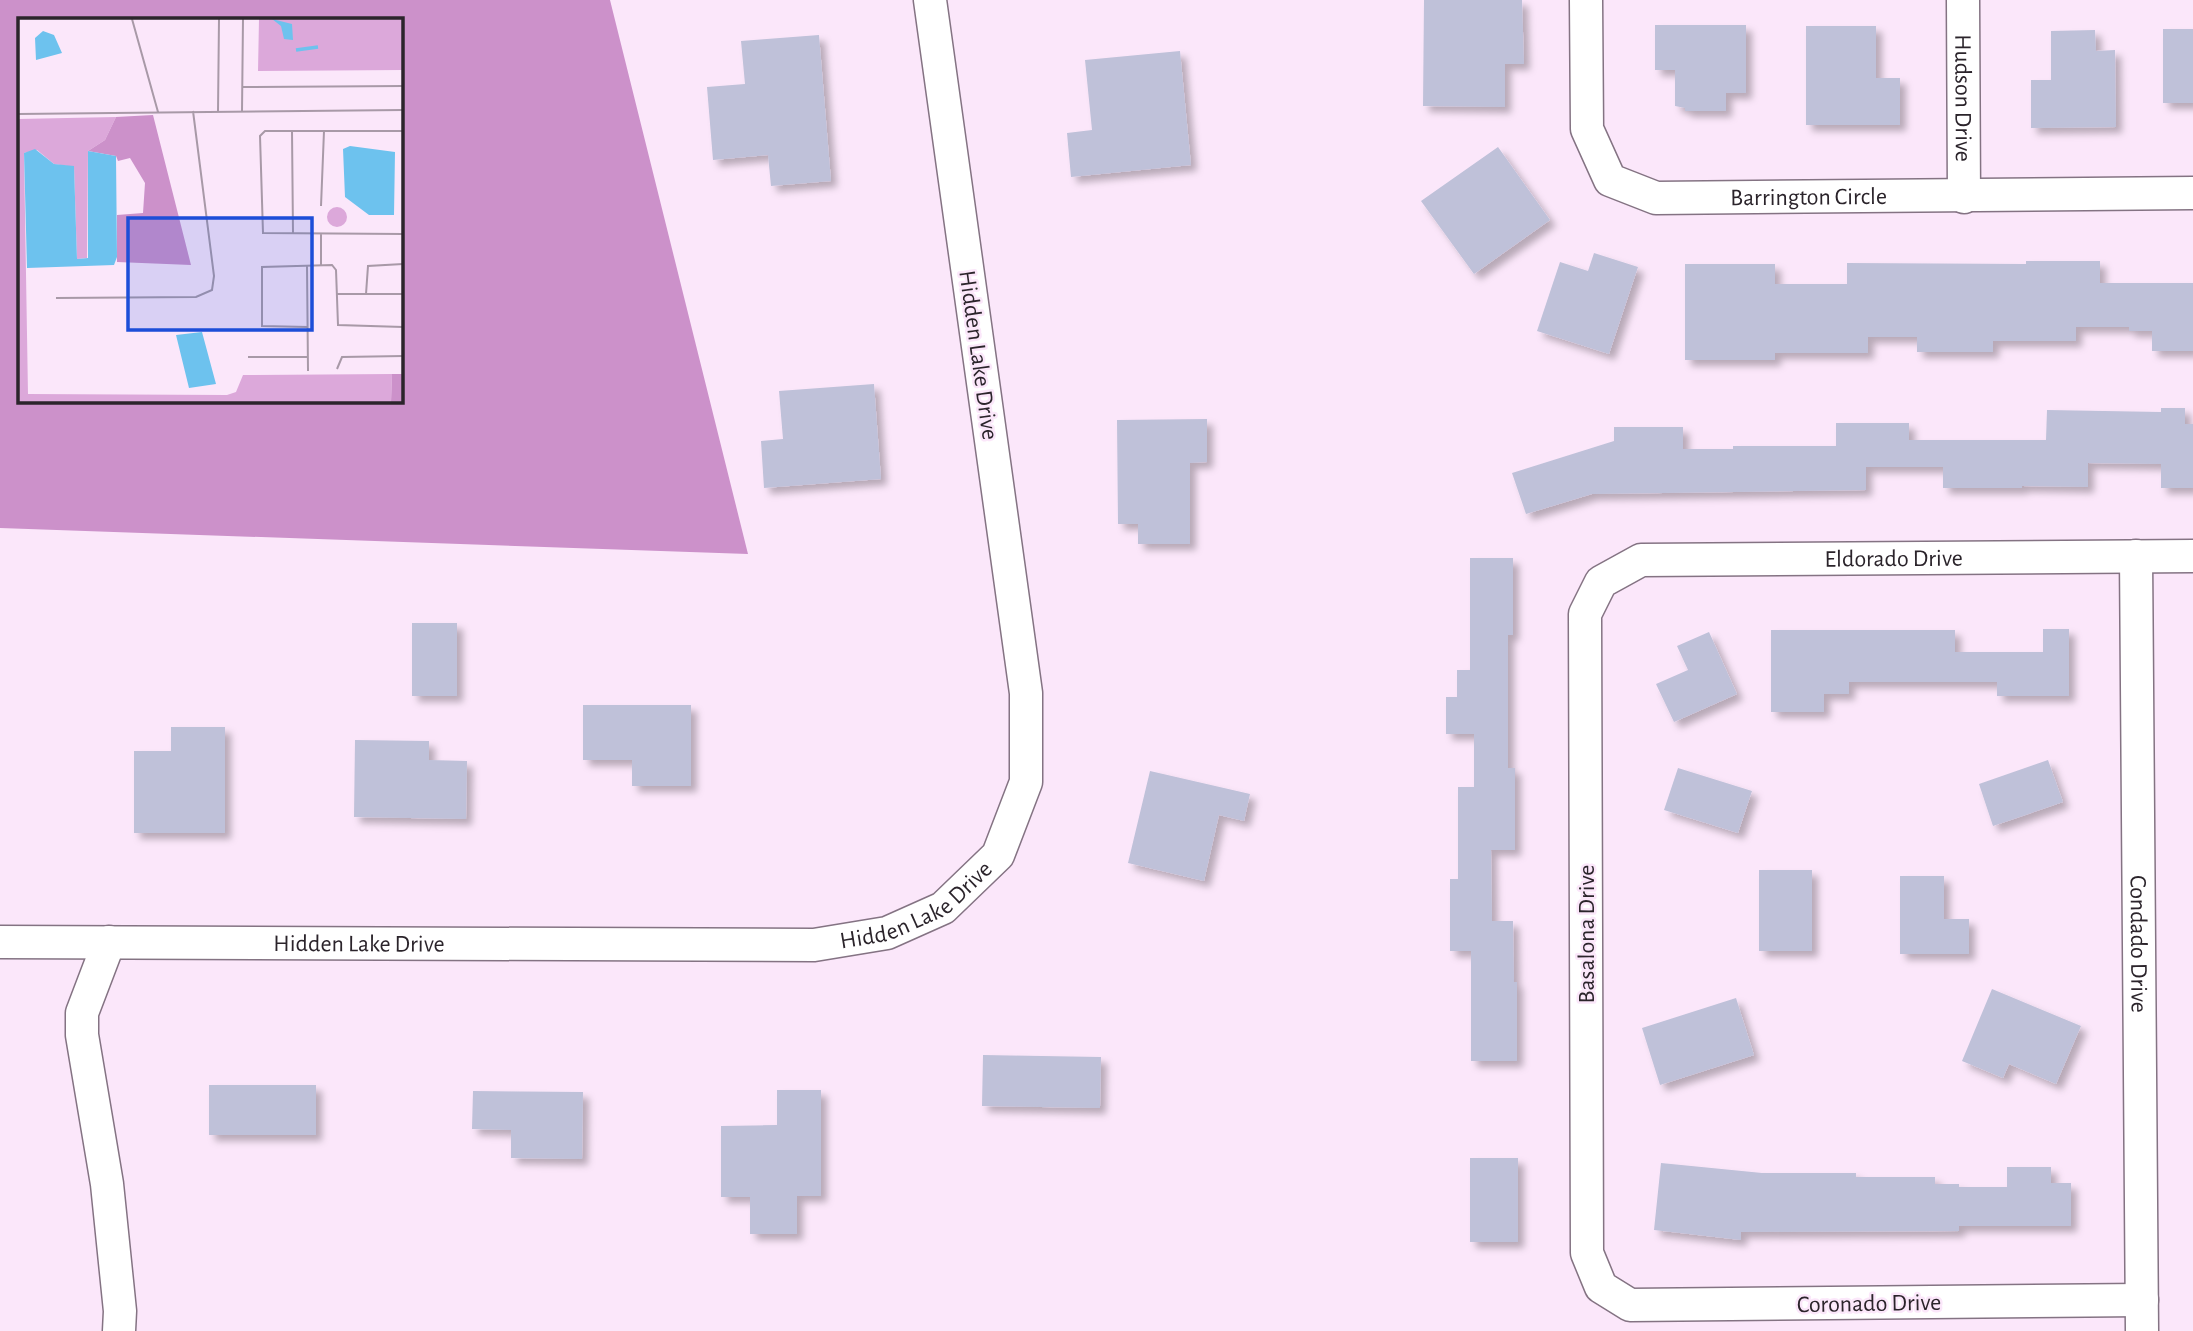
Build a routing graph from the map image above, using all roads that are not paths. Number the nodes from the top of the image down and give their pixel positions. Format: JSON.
{"nodes":[{"id":1,"x":930,"y":0,"type":"edge"},
{"id":2,"x":1586,"y":0,"type":"edge"},
{"id":3,"x":1963,"y":0,"type":"edge"},
{"id":4,"x":2193,"y":194,"type":"edge"},
{"id":5,"x":1964,"y":197,"type":"junction"},
{"id":6,"x":2136,"y":556,"type":"junction"},
{"id":7,"x":2193,"y":556,"type":"edge"},
{"id":8,"x":1601,"y":582,"type":"joint"},
{"id":9,"x":0,"y":942,"type":"edge"},
{"id":10,"x":109,"y":942,"type":"junction"},
{"id":11,"x":1601,"y":1287,"type":"joint"},
{"id":12,"x":2142,"y":1316,"type":"edge"},
{"id":13,"x":119,"y":1331,"type":"edge"}],
"edges":[{"from":1,"to":10,"type":"street","name":"Hidden Lake Drive"},
{"from":2,"to":5,"type":"street","name":"Barrington Circle"},
{"from":3,"to":5,"type":"street","name":"Hudson Drive"},
{"from":4,"to":5,"type":"street","name":"Barrington Circle"},
{"from":6,"to":7,"type":"street","name":"Eldorado Drive"},
{"from":6,"to":8,"type":"street","name":"Eldorado Drive"},
{"from":6,"to":12,"type":"street","name":"Condado Drive"},
{"from":8,"to":11,"type":"street","name":"Basalona Drive"},
{"from":9,"to":10,"type":"street","name":"Hidden Lake Drive"},
{"from":10,"to":13,"type":"street"},
{"from":11,"to":12,"type":"street","name":"Coronado Drive"}]}
